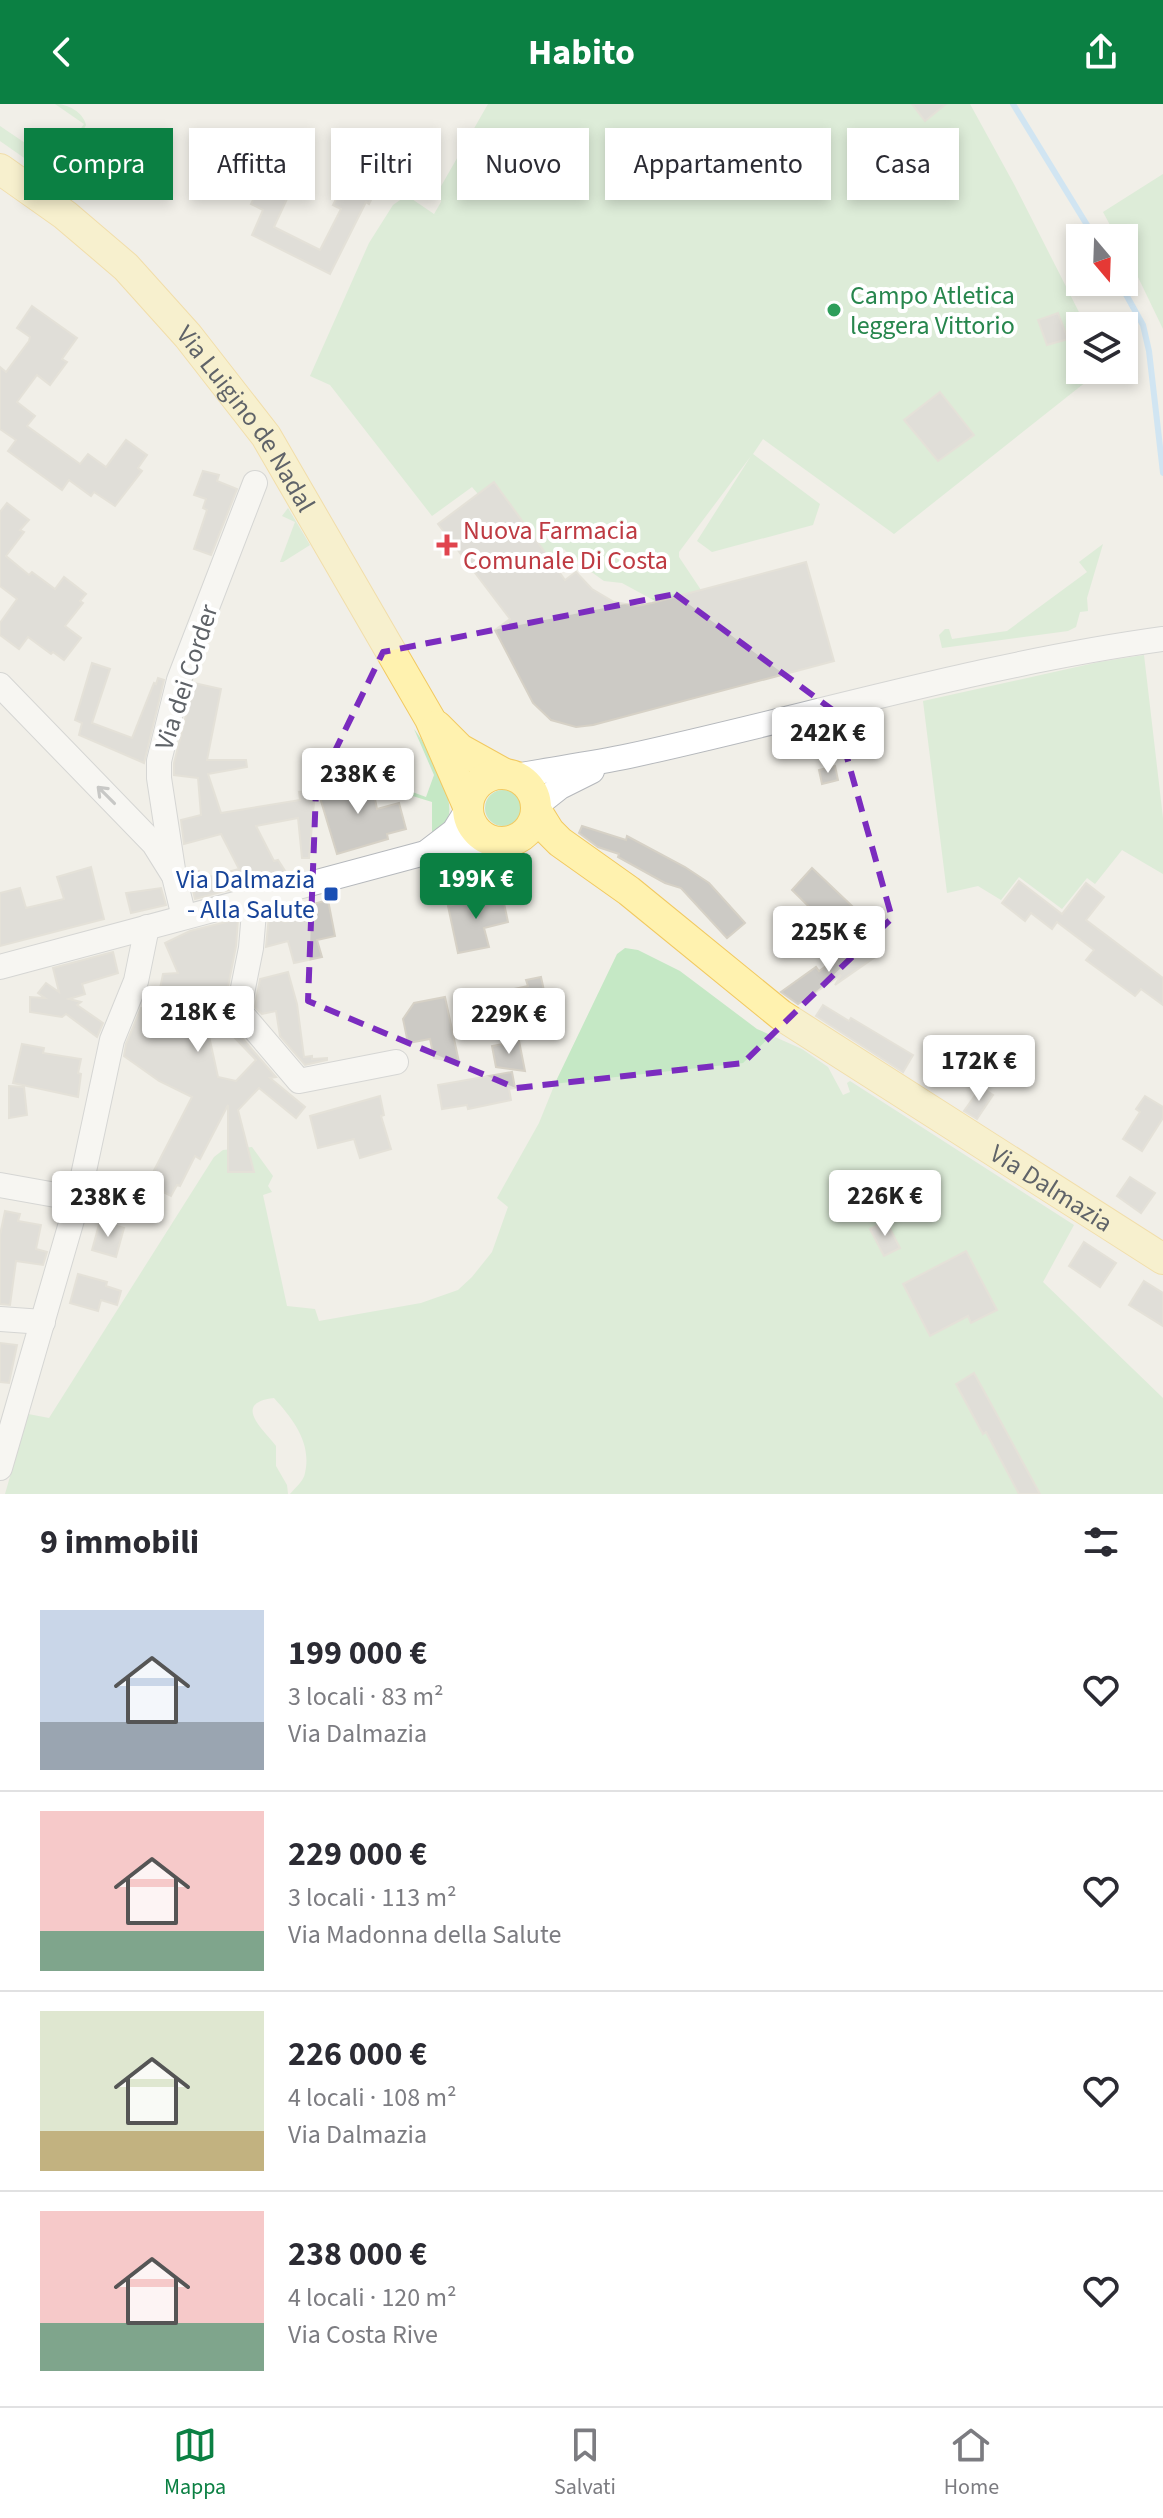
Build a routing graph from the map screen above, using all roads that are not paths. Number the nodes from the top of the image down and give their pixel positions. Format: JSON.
{"nodes":[{"id":1,"x":0,"y":169,"type":"edge"},
{"id":2,"x":255,"y":483,"type":"dead end"},
{"id":3,"x":1163,"y":639,"type":"edge"},
{"id":4,"x":0,"y":685,"type":"edge"},
{"id":5,"x":0,"y":711,"type":"edge"},
{"id":6,"x":430,"y":719,"type":"junction"},
{"id":7,"x":38,"y":726,"type":"junction"},
{"id":8,"x":626,"y":757,"type":"junction"},
{"id":9,"x":509,"y":775,"type":"junction"},
{"id":10,"x":161,"y":792,"type":"junction"},
{"id":11,"x":468,"y":808,"type":"junction"},
{"id":12,"x":536,"y":808,"type":"junction"},
{"id":13,"x":134,"y":823,"type":"junction"},
{"id":14,"x":498,"y":842,"type":"junction"},
{"id":15,"x":425,"y":853,"type":"junction"},
{"id":16,"x":591,"y":865,"type":"junction"},
{"id":17,"x":174,"y":876,"type":"junction"},
{"id":18,"x":255,"y":900,"type":"junction"},
{"id":19,"x":184,"y":917,"type":"junction"},
{"id":20,"x":147,"y":927,"type":"junction"},
{"id":21,"x":0,"y":967,"type":"edge"},
{"id":22,"x":396,"y":1062,"type":"dead end"},
{"id":23,"x":0,"y":1185,"type":"edge"},
{"id":24,"x":78,"y":1199,"type":"junction"},
{"id":25,"x":1163,"y":1259,"type":"edge"},
{"id":26,"x":0,"y":1319,"type":"edge"},
{"id":27,"x":43,"y":1322,"type":"junction"},
{"id":28,"x":2,"y":1456,"type":"edge"}],
"edges":[{"from":1,"to":6,"type":"main road","name":"Via Luigino de Nadal"},
{"from":2,"to":10,"type":"street","name":"Via dei Corder"},
{"from":3,"to":8,"type":"street"},
{"from":4,"to":7,"type":"street"},
{"from":5,"to":7,"type":"street"},
{"from":6,"to":9,"type":"main road","name":"Via Luigino de Nadal"},
{"from":6,"to":11,"type":"main road","name":"Via Luigino de Nadal"},
{"from":13,"to":7,"type":"street","one_way":true},
{"from":8,"to":9,"type":"street"},
{"from":8,"to":12,"type":"street"},
{"from":9,"to":11,"type":"main road"},
{"from":9,"to":12,"type":"main road"},
{"from":10,"to":13,"type":"street"},
{"from":10,"to":17,"type":"street","name":"Via dei Corder"},
{"from":11,"to":14,"type":"main road"},
{"from":11,"to":15,"type":"street","name":"Via Dalmazia"},
{"from":12,"to":14,"type":"main road"},
{"from":12,"to":16,"type":"main road","name":"Via Dalmazia"},
{"from":13,"to":17,"type":"street"},
{"from":14,"to":15,"type":"street","name":"Via Dalmazia"},
{"from":14,"to":16,"type":"main road","name":"Via Dalmazia"},
{"from":15,"to":18,"type":"street","name":"Via Dalmazia"},
{"from":16,"to":25,"type":"main road","name":"Via Dalmazia"},
{"from":17,"to":19,"type":"street","name":"Via dei Corder"},
{"from":18,"to":19,"type":"street","name":"Via Dalmazia"},
{"from":18,"to":22,"type":"street"},
{"from":19,"to":20,"type":"street","name":"Via Dalmazia"},
{"from":20,"to":21,"type":"street","name":"Via Dalmazia"},
{"from":20,"to":24,"type":"street"},
{"from":23,"to":24,"type":"street"},
{"from":24,"to":27,"type":"street"},
{"from":26,"to":27,"type":"street"},
{"from":27,"to":28,"type":"street"}]}
